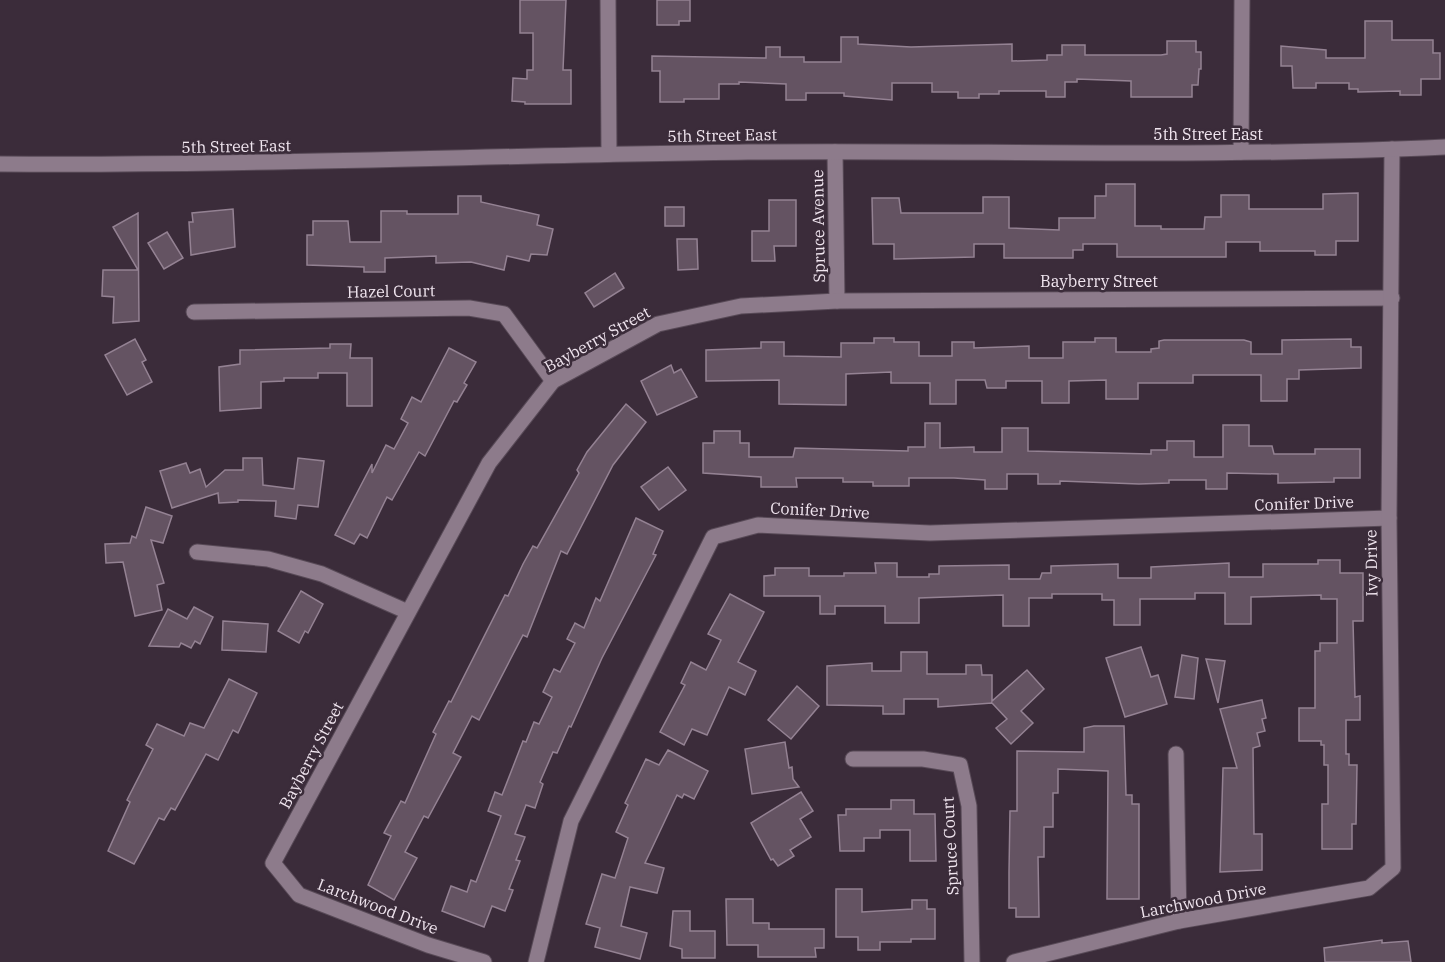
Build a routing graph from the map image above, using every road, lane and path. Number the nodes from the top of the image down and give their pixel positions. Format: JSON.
{"nodes":[{"id":1,"x":608,"y":0,"type":"edge"},
{"id":2,"x":1242,"y":0,"type":"edge"},
{"id":3,"x":1445,"y":147,"type":"edge"},
{"id":4,"x":1392,"y":149,"type":"junction"},
{"id":5,"x":835,"y":152,"type":"junction"},
{"id":6,"x":1241,"y":152,"type":"junction"},
{"id":7,"x":609,"y":154,"type":"junction"},
{"id":8,"x":0,"y":164,"type":"edge"},
{"id":9,"x":1392,"y":298,"type":"junction"},
{"id":10,"x":837,"y":301,"type":"junction"},
{"id":11,"x":194,"y":312,"type":"dead end"},
{"id":12,"x":553,"y":381,"type":"junction"},
{"id":13,"x":1389,"y":518,"type":"junction"},
{"id":14,"x":197,"y":552,"type":"dead end"},
{"id":15,"x":408,"y":612,"type":"junction"},
{"id":16,"x":1176,"y":754,"type":"dead end"},
{"id":17,"x":853,"y":759,"type":"dead end"},
{"id":18,"x":273,"y":863,"type":"joint"},
{"id":19,"x":1393,"y":868,"type":"joint"},
{"id":20,"x":1179,"y":921,"type":"junction"},
{"id":21,"x":484,"y":962,"type":"edge"},
{"id":22,"x":536,"y":962,"type":"edge"},
{"id":23,"x":972,"y":962,"type":"edge"},
{"id":24,"x":1014,"y":962,"type":"edge"}],
"edges":[{"from":1,"to":7,"type":"street"},
{"from":2,"to":6,"type":"street"},
{"from":3,"to":4,"type":"street","name":"5th Street East"},
{"from":4,"to":6,"type":"street","name":"5th Street East"},
{"from":4,"to":9,"type":"street","name":"Ivy Drive"},
{"from":5,"to":6,"type":"street","name":"5th Street East"},
{"from":5,"to":7,"type":"street","name":"5th Street East"},
{"from":5,"to":10,"type":"street","name":"Spruce Avenue"},
{"from":7,"to":8,"type":"street","name":"5th Street East"},
{"from":9,"to":10,"type":"street","name":"Bayberry Street"},
{"from":9,"to":13,"type":"street","name":"Ivy Drive"},
{"from":10,"to":12,"type":"street","name":"Bayberry Street"},
{"from":11,"to":12,"type":"street","name":"Hazel Court"},
{"from":12,"to":15,"type":"street","name":"Bayberry Street"},
{"from":13,"to":19,"type":"street","name":"Ivy Drive"},
{"from":13,"to":22,"type":"street","name":"Conifer Drive"},
{"from":14,"to":15,"type":"street"},
{"from":15,"to":18,"type":"street","name":"Bayberry Street"},
{"from":16,"to":20,"type":"street"},
{"from":17,"to":23,"type":"street","name":"Spruce Court"},
{"from":18,"to":21,"type":"street","name":"Larchwood Drive"},
{"from":19,"to":20,"type":"street","name":"Larchwood Drive"},
{"from":20,"to":24,"type":"street","name":"Larchwood Drive"}]}
